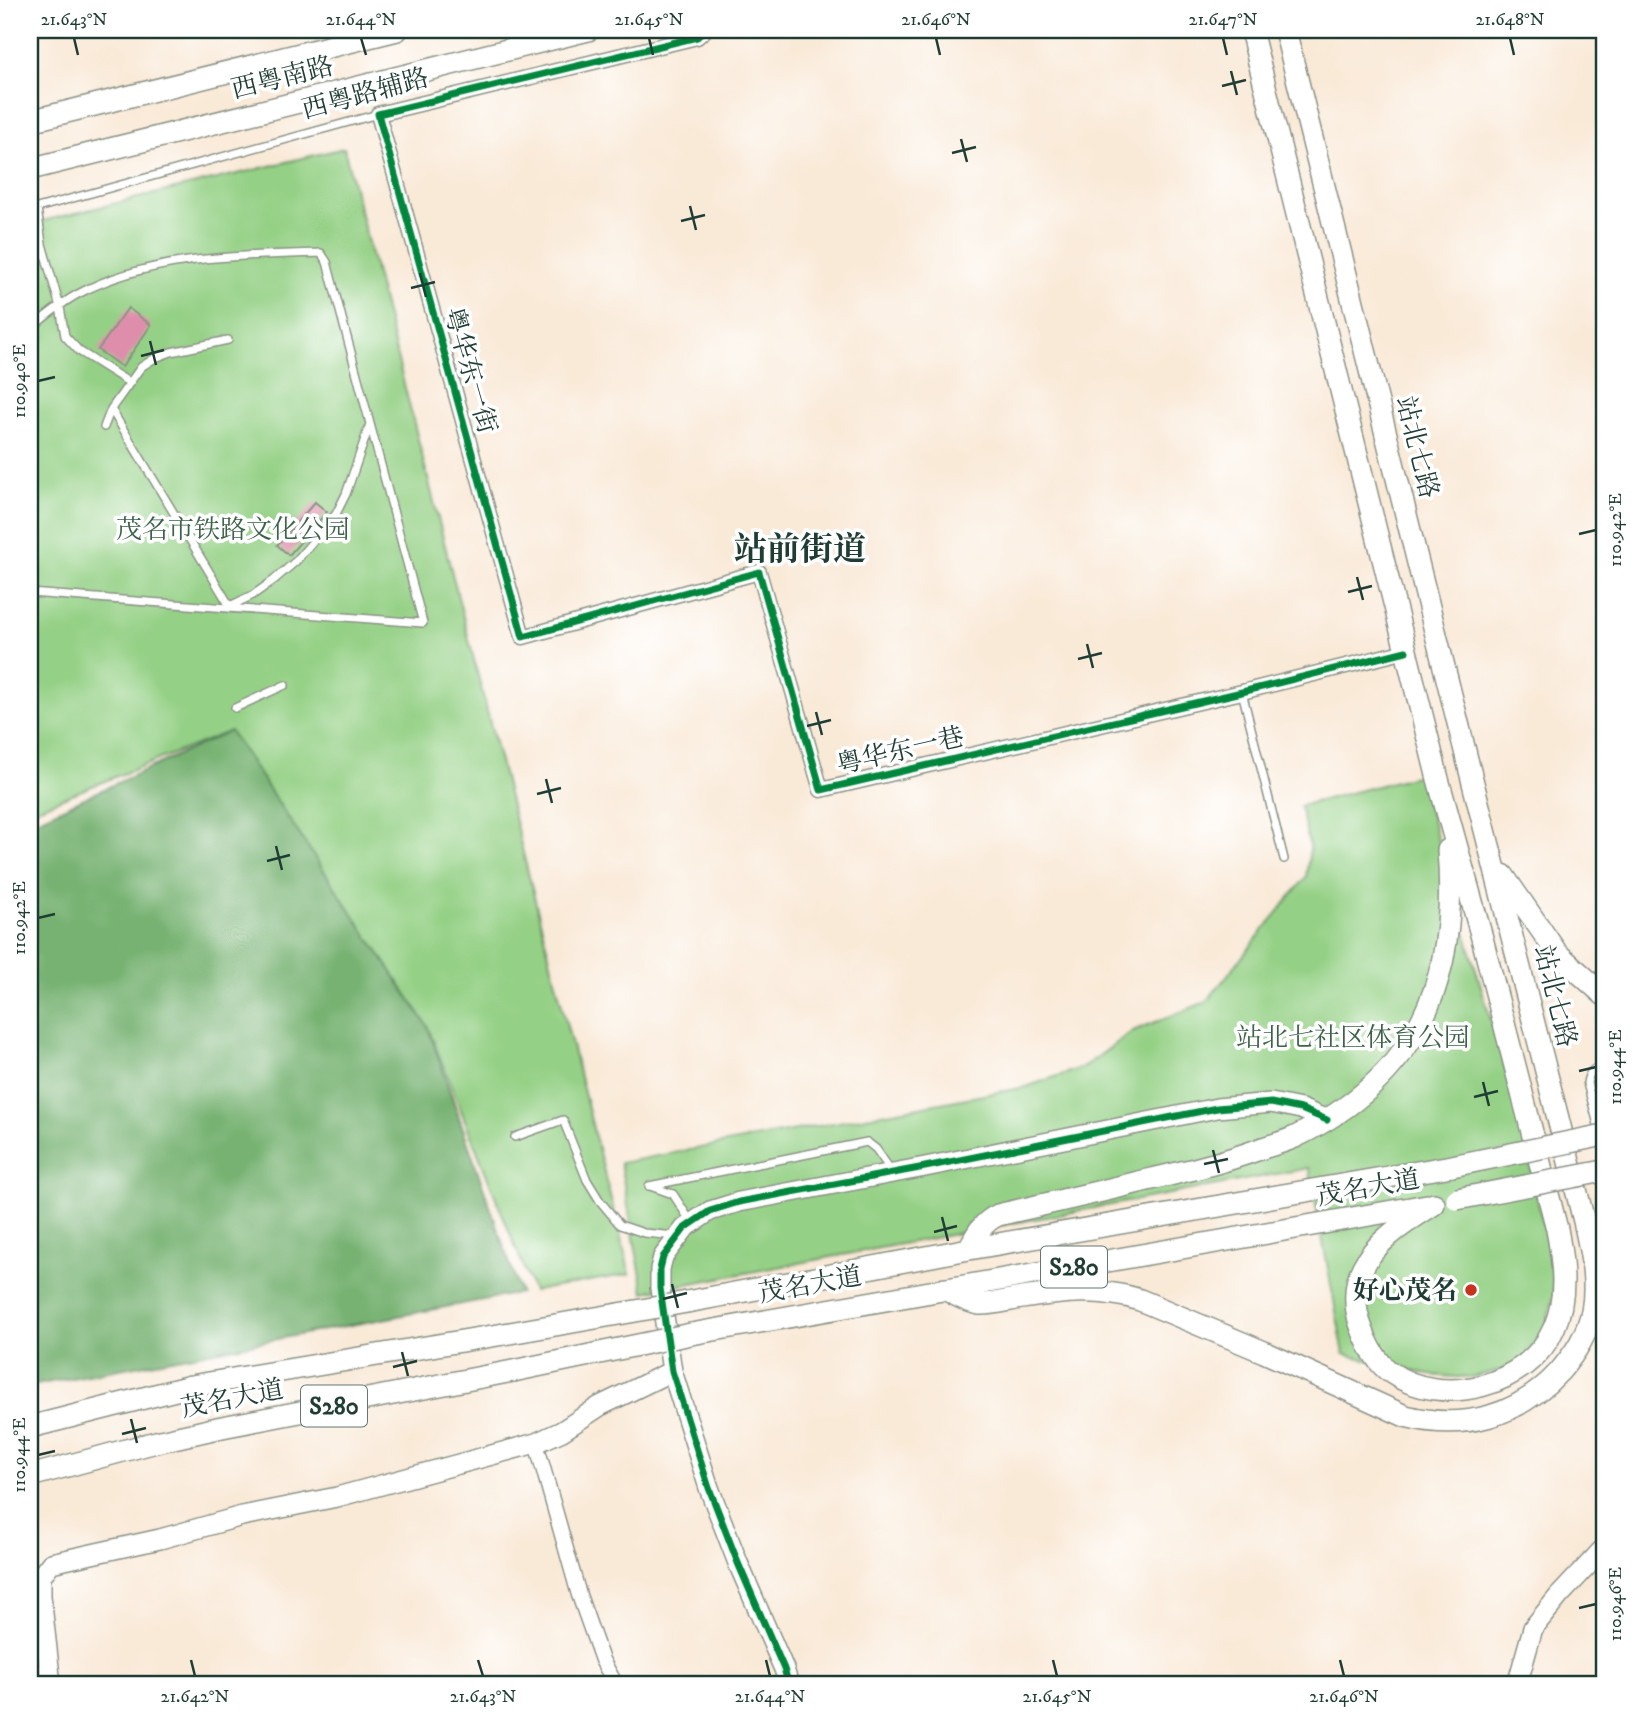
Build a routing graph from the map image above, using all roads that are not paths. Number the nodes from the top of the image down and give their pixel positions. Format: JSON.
{"nodes":[{"id":1,"x":397,"y":30,"type":"edge"},
{"id":2,"x":588,"y":30,"type":"edge"},
{"id":3,"x":705,"y":30,"type":"edge"},
{"id":4,"x":1251,"y":30,"type":"edge"},
{"id":5,"x":1285,"y":30,"type":"edge"},
{"id":6,"x":379,"y":114,"type":"junction"},
{"id":7,"x":30,"y":121,"type":"edge"},
{"id":8,"x":30,"y":169,"type":"edge"},
{"id":9,"x":42,"y":244,"type":"junction"},
{"id":10,"x":30,"y":246,"type":"edge"},
{"id":11,"x":1339,"y":247,"type":"junction"},
{"id":12,"x":1307,"y":255,"type":"junction"},
{"id":13,"x":60,"y":307,"type":"junction"},
{"id":14,"x":30,"y":329,"type":"edge"},
{"id":15,"x":228,"y":341,"type":"dead end"},
{"id":16,"x":130,"y":383,"type":"junction"},
{"id":17,"x":111,"y":410,"type":"junction"},
{"id":18,"x":370,"y":424,"type":"junction"},
{"id":19,"x":104,"y":427,"type":"dead end"},
{"id":20,"x":1405,"y":513,"type":"junction"},
{"id":21,"x":1374,"y":520,"type":"junction"},
{"id":22,"x":30,"y":593,"type":"edge"},
{"id":23,"x":230,"y":607,"type":"junction"},
{"id":24,"x":523,"y":637,"type":"joint"},
{"id":25,"x":1406,"y":651,"type":"junction"},
{"id":26,"x":285,"y":685,"type":"dead end"},
{"id":27,"x":1242,"y":692,"type":"junction"},
{"id":28,"x":235,"y":708,"type":"dead end"},
{"id":29,"x":1438,"y":779,"type":"junction"},
{"id":30,"x":1284,"y":859,"type":"dead end"},
{"id":31,"x":1493,"y":860,"type":"junction"},
{"id":32,"x":1604,"y":995,"type":"edge"},
{"id":33,"x":1604,"y":1065,"type":"edge"},
{"id":34,"x":1327,"y":1120,"type":"junction"},
{"id":35,"x":1604,"y":1135,"type":"edge"},
{"id":36,"x":515,"y":1137,"type":"dead end"},
{"id":37,"x":1604,"y":1147,"type":"edge"},
{"id":38,"x":1604,"y":1171,"type":"edge"},
{"id":39,"x":893,"y":1173,"type":"junction"},
{"id":40,"x":1434,"y":1204,"type":"junction"},
{"id":41,"x":686,"y":1230,"type":"junction"},
{"id":42,"x":1597,"y":1243,"type":"edge"},
{"id":43,"x":969,"y":1249,"type":"junction"},
{"id":44,"x":945,"y":1289,"type":"junction"},
{"id":45,"x":672,"y":1371,"type":"junction"},
{"id":46,"x":30,"y":1427,"type":"edge"},
{"id":47,"x":536,"y":1443,"type":"junction"},
{"id":48,"x":30,"y":1476,"type":"edge"},
{"id":49,"x":1604,"y":1548,"type":"edge"},
{"id":50,"x":51,"y":1685,"type":"edge"},
{"id":51,"x":616,"y":1685,"type":"edge"},
{"id":52,"x":789,"y":1685,"type":"edge"},
{"id":53,"x":1517,"y":1685,"type":"edge"}],
"edges":[{"from":1,"to":7,"type":"main road","name":"西粤南路"},
{"from":2,"to":8,"type":"main road","name":"西粤南路"},
{"from":3,"to":6,"type":"street","name":"西粤路辅路"},
{"from":4,"to":12,"type":"main road"},
{"from":5,"to":11,"type":"main road","name":"站北七路"},
{"from":6,"to":9,"type":"lane","name":"西粤路辅路"},
{"from":6,"to":24,"type":"street","name":"粤华东一街"},
{"from":9,"to":10,"type":"lane"},
{"from":9,"to":13,"type":"lane"},
{"from":11,"to":12,"type":"main road"},
{"from":11,"to":20,"type":"main road","name":"站北七路"},
{"from":12,"to":21,"type":"main road"},
{"from":13,"to":14,"type":"lane"},
{"from":13,"to":16,"type":"lane"},
{"from":13,"to":18,"type":"lane"},
{"from":15,"to":16,"type":"lane"},
{"from":16,"to":17,"type":"lane"},
{"from":17,"to":19,"type":"lane"},
{"from":17,"to":23,"type":"lane"},
{"from":18,"to":23,"type":"lane"},
{"from":18,"to":23,"type":"lane"},
{"from":20,"to":21,"type":"main road"},
{"from":20,"to":31,"type":"main road","name":"站北七路"},
{"from":21,"to":25,"type":"main road"},
{"from":22,"to":23,"type":"lane"},
{"from":24,"to":27,"type":"street","name":"粤华东一巷"},
{"from":25,"to":27,"type":"street","name":"粤华东一巷"},
{"from":25,"to":29,"type":"main road"},
{"from":26,"to":28,"type":"lane"},
{"from":27,"to":30,"type":"lane"},
{"from":29,"to":34,"type":"main road"},
{"from":29,"to":40,"type":"main road"},
{"from":31,"to":32,"type":"main road"},
{"from":31,"to":42,"type":"main road","name":"站北七路"},
{"from":33,"to":37,"type":"lane"},
{"from":34,"to":39,"type":"street"},
{"from":34,"to":43,"type":"main road"},
{"from":35,"to":43,"type":"main road","name":"茂名大道","number":"S280","bridge":true},
{"from":36,"to":41,"type":"lane"},
{"from":38,"to":40,"type":"main road","name":"茂名大道","number":"S280","bridge":true},
{"from":39,"to":41,"type":"street"},
{"from":39,"to":41,"type":"lane"},
{"from":40,"to":44,"type":"main road","name":"茂名大道","number":"S280"},
{"from":41,"to":45,"type":"street"},
{"from":42,"to":44,"type":"main road","name":"站北七路"},
{"from":43,"to":46,"type":"main road","name":"茂名大道","number":"S280","bridge":true},
{"from":44,"to":48,"type":"main road","name":"茂名大道","number":"S280","bridge":true},
{"from":45,"to":47,"type":"street"},
{"from":45,"to":52,"type":"street"},
{"from":47,"to":50,"type":"street"},
{"from":47,"to":51,"type":"street"},
{"from":49,"to":53,"type":"street"}]}
